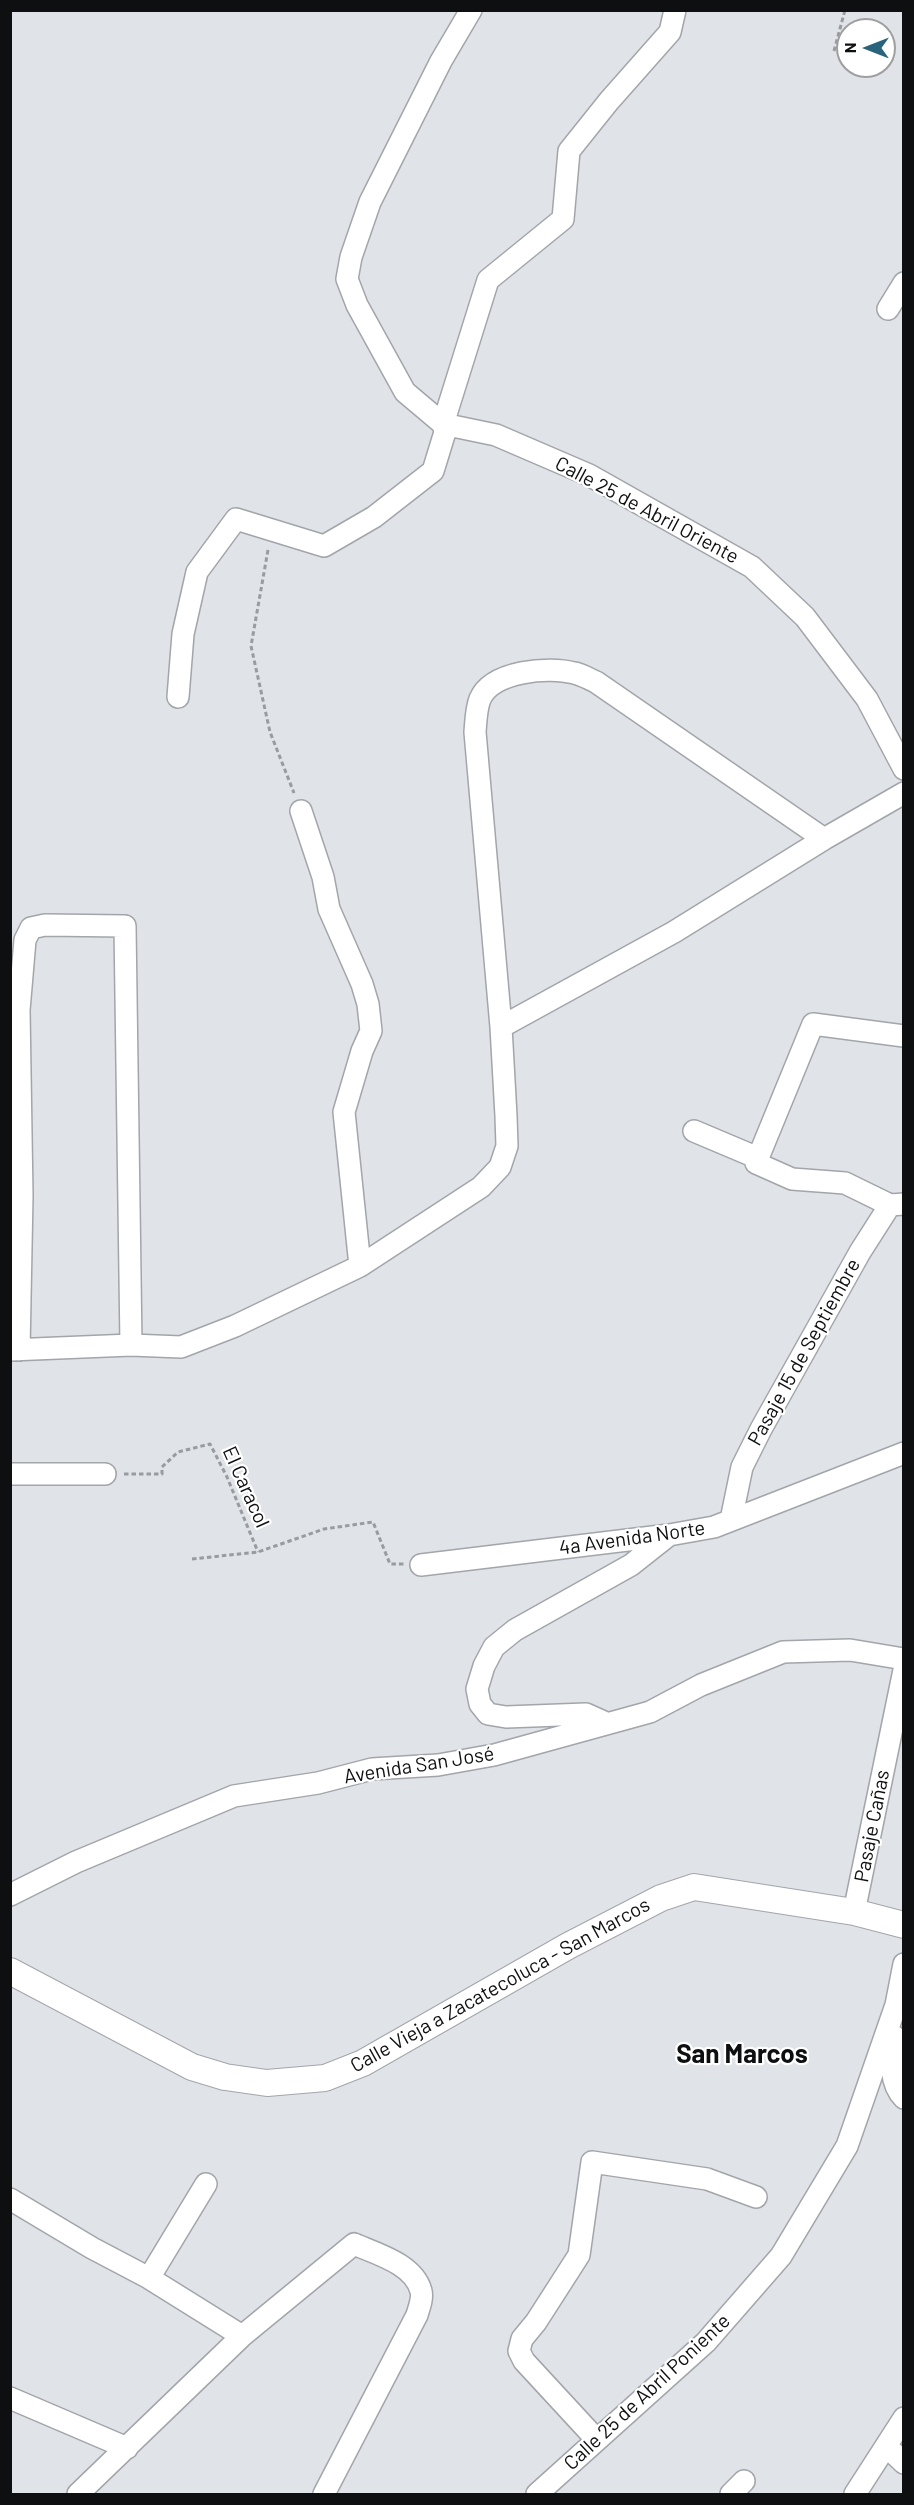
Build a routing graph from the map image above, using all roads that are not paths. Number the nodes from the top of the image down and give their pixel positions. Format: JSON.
{"nodes":[{"id":1,"x":471,"y":10,"type":"edge"},
{"id":2,"x":675,"y":10,"type":"edge"},
{"id":3,"x":903,"y":283,"type":"edge"},
{"id":4,"x":888,"y":309,"type":"dead end"},
{"id":5,"x":443,"y":424,"type":"junction"},
{"id":6,"x":178,"y":697,"type":"dead end"},
{"id":7,"x":903,"y":769,"type":"edge"},
{"id":8,"x":903,"y":793,"type":"edge"},
{"id":9,"x":302,"y":811,"type":"road end"},
{"id":10,"x":824,"y":838,"type":"junction"},
{"id":11,"x":15,"y":1010,"type":"edge"},
{"id":12,"x":501,"y":1027,"type":"junction"},
{"id":13,"x":903,"y":1036,"type":"edge"},
{"id":14,"x":694,"y":1131,"type":"dead end"},
{"id":15,"x":758,"y":1158,"type":"junction"},
{"id":16,"x":897,"y":1204,"type":"edge"},
{"id":17,"x":360,"y":1266,"type":"junction"},
{"id":18,"x":131,"y":1345,"type":"junction"},
{"id":19,"x":14,"y":1350,"type":"edge"},
{"id":20,"x":903,"y":1453,"type":"edge"},
{"id":21,"x":10,"y":1474,"type":"edge"},
{"id":22,"x":105,"y":1474,"type":"road end"},
{"id":23,"x":731,"y":1520,"type":"junction"},
{"id":24,"x":669,"y":1535,"type":"junction"},
{"id":25,"x":421,"y":1565,"type":"road end"},
{"id":26,"x":903,"y":1659,"type":"edge"},
{"id":27,"x":903,"y":1670,"type":"edge"},
{"id":28,"x":606,"y":1723,"type":"junction"},
{"id":29,"x":10,"y":1895,"type":"edge"},
{"id":30,"x":855,"y":1912,"type":"junction"},
{"id":31,"x":903,"y":1925,"type":"edge"},
{"id":32,"x":903,"y":1964,"type":"edge"},
{"id":33,"x":10,"y":1971,"type":"edge"},
{"id":34,"x":896,"y":2006,"type":"junction"},
{"id":35,"x":903,"y":2098,"type":"edge"},
{"id":36,"x":206,"y":2184,"type":"dead end"},
{"id":37,"x":756,"y":2197,"type":"dead end"},
{"id":38,"x":10,"y":2199,"type":"edge"},
{"id":39,"x":149,"y":2278,"type":"junction"},
{"id":40,"x":242,"y":2336,"type":"junction"},
{"id":41,"x":10,"y":2398,"type":"edge"},
{"id":42,"x":903,"y":2418,"type":"edge"},
{"id":43,"x":596,"y":2439,"type":"junction"},
{"id":44,"x":886,"y":2446,"type":"junction"},
{"id":45,"x":127,"y":2448,"type":"junction"},
{"id":46,"x":903,"y":2463,"type":"edge"},
{"id":47,"x":328,"y":2493,"type":"edge"},
{"id":48,"x":78,"y":2494,"type":"edge"},
{"id":49,"x":537,"y":2494,"type":"edge"},
{"id":50,"x":855,"y":2494,"type":"edge"}],
"edges":[{"from":1,"to":5,"type":"street","name":"Calle 25 de Abril Oriente"},
{"from":2,"to":5,"type":"street"},
{"from":3,"to":4,"type":"street"},
{"from":5,"to":6,"type":"street"},
{"from":5,"to":7,"type":"street","name":"Calle 25 de Abril Oriente"},
{"from":8,"to":10,"type":"street"},
{"from":9,"to":17,"type":"street"},
{"from":10,"to":12,"type":"street"},
{"from":10,"to":12,"type":"street"},
{"from":11,"to":18,"type":"street"},
{"from":11,"to":19,"type":"street"},
{"from":12,"to":17,"type":"street"},
{"from":13,"to":15,"type":"street"},
{"from":14,"to":15,"type":"street"},
{"from":15,"to":16,"type":"street"},
{"from":16,"to":23,"type":"street","name":"Pasaje 15 de Septiembre"},
{"from":17,"to":18,"type":"street"},
{"from":18,"to":19,"type":"street"},
{"from":20,"to":23,"type":"street","name":"4a Avenida Norte"},
{"from":21,"to":22,"type":"street"},
{"from":23,"to":24,"type":"street","name":"4a Avenida Norte"},
{"from":24,"to":25,"type":"street","name":"4a Avenida Norte"},
{"from":24,"to":28,"type":"street"},
{"from":26,"to":28,"type":"street","name":"Avenida San José"},
{"from":27,"to":30,"type":"street","name":"Pasaje Cañas"},
{"from":28,"to":29,"type":"street","name":"Avenida San José"},
{"from":30,"to":31,"type":"main road","name":"Calle Vieja a Zacatecoluca - San Marcos"},
{"from":30,"to":33,"type":"main road","name":"Calle Vieja a Zacatecoluca - San Marcos"},
{"from":32,"to":34,"type":"street","name":"Calle 25 de Abril Poniente"},
{"from":34,"to":35,"type":"street"},
{"from":34,"to":43,"type":"street","name":"Calle 25 de Abril Poniente"},
{"from":36,"to":39,"type":"street"},
{"from":37,"to":43,"type":"street"},
{"from":38,"to":39,"type":"street"},
{"from":39,"to":40,"type":"street"},
{"from":40,"to":45,"type":"street"},
{"from":40,"to":47,"type":"street"},
{"from":41,"to":45,"type":"street"},
{"from":42,"to":44,"type":"street"},
{"from":43,"to":49,"type":"street","name":"Calle 25 de Abril Poniente"},
{"from":44,"to":46,"type":"street"},
{"from":44,"to":50,"type":"street"},
{"from":45,"to":48,"type":"street"}]}
